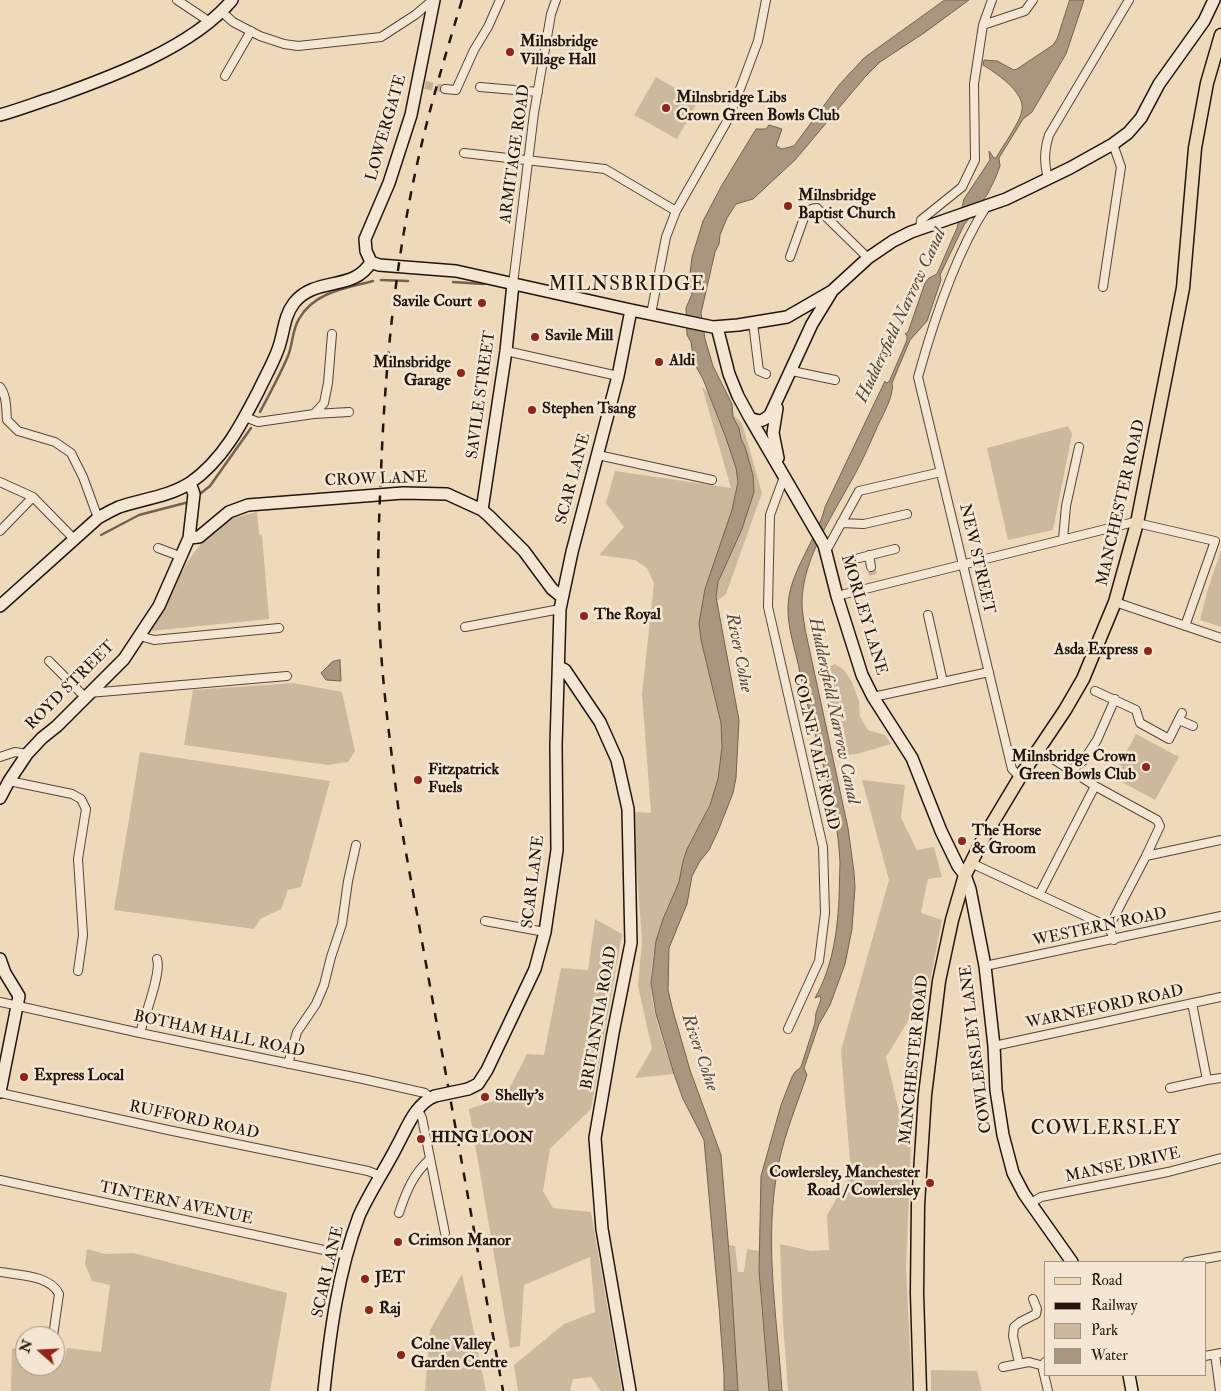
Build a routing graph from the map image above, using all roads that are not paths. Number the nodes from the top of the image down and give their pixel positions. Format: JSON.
{"nodes":[{"id":1,"x":177,"y":0,"type":"edge"},
{"id":2,"x":232,"y":0,"type":"edge"},
{"id":3,"x":433,"y":0,"type":"edge"},
{"id":4,"x":500,"y":0,"type":"edge"},
{"id":5,"x":556,"y":0,"type":"edge"},
{"id":6,"x":766,"y":0,"type":"edge"},
{"id":7,"x":992,"y":0,"type":"edge"},
{"id":8,"x":1033,"y":0,"type":"edge"},
{"id":9,"x":1129,"y":0,"type":"edge"},
{"id":10,"x":1214,"y":0,"type":"edge"},
{"id":11,"x":222,"y":12,"type":"junction"},
{"id":12,"x":210,"y":22,"type":"junction"},
{"id":13,"x":983,"y":25,"type":"junction"},
{"id":14,"x":251,"y":31,"type":"junction"},
{"id":15,"x":1221,"y":35,"type":"edge"},
{"id":16,"x":225,"y":76,"type":"dead end"},
{"id":17,"x":480,"y":87,"type":"dead end"},
{"id":18,"x":446,"y":89,"type":"dead end"},
{"id":19,"x":538,"y":92,"type":"junction"},
{"id":20,"x":0,"y":115,"type":"edge"},
{"id":21,"x":1112,"y":144,"type":"junction"},
{"id":22,"x":464,"y":153,"type":"dead end"},
{"id":23,"x":529,"y":160,"type":"junction"},
{"id":24,"x":1048,"y":179,"type":"junction"},
{"id":25,"x":986,"y":207,"type":"junction"},
{"id":26,"x":676,"y":210,"type":"junction"},
{"id":27,"x":920,"y":229,"type":"junction"},
{"id":28,"x":790,"y":257,"type":"dead end"},
{"id":29,"x":868,"y":258,"type":"junction"},
{"id":30,"x":371,"y":262,"type":"junction"},
{"id":31,"x":513,"y":284,"type":"junction"},
{"id":32,"x":1103,"y":287,"type":"dead end"},
{"id":33,"x":832,"y":291,"type":"junction"},
{"id":34,"x":631,"y":310,"type":"junction"},
{"id":35,"x":651,"y":314,"type":"junction"},
{"id":36,"x":787,"y":317,"type":"junction"},
{"id":37,"x":753,"y":323,"type":"junction"},
{"id":38,"x":812,"y":324,"type":"junction"},
{"id":39,"x":715,"y":327,"type":"junction"},
{"id":40,"x":332,"y":334,"type":"dead end"},
{"id":41,"x":506,"y":351,"type":"junction"},
{"id":42,"x":792,"y":371,"type":"junction"},
{"id":43,"x":766,"y":374,"type":"dead end"},
{"id":44,"x":618,"y":376,"type":"junction"},
{"id":45,"x":835,"y":380,"type":"dead end"},
{"id":46,"x":0,"y":388,"type":"edge"},
{"id":47,"x":779,"y":398,"type":"junction"},
{"id":48,"x":349,"y":412,"type":"dead end"},
{"id":49,"x":314,"y":414,"type":"junction"},
{"id":50,"x":245,"y":417,"type":"junction"},
{"id":51,"x":750,"y":418,"type":"junction"},
{"id":52,"x":1079,"y":447,"type":"dead end"},
{"id":53,"x":598,"y":455,"type":"junction"},
{"id":54,"x":941,"y":472,"type":"junction"},
{"id":55,"x":783,"y":474,"type":"junction"},
{"id":56,"x":712,"y":480,"type":"dead end"},
{"id":57,"x":0,"y":482,"type":"edge"},
{"id":58,"x":190,"y":483,"type":"junction"},
{"id":59,"x":33,"y":497,"type":"junction"},
{"id":60,"x":482,"y":510,"type":"junction"},
{"id":61,"x":907,"y":514,"type":"dead end"},
{"id":62,"x":98,"y":518,"type":"junction"},
{"id":63,"x":1137,"y":522,"type":"junction"},
{"id":64,"x":842,"y":523,"type":"junction"},
{"id":65,"x":0,"y":531,"type":"edge"},
{"id":66,"x":189,"y":538,"type":"junction"},
{"id":67,"x":1063,"y":539,"type":"junction"},
{"id":68,"x":75,"y":540,"type":"junction"},
{"id":69,"x":158,"y":548,"type":"dead end"},
{"id":70,"x":825,"y":548,"type":"junction"},
{"id":71,"x":895,"y":549,"type":"dead end"},
{"id":72,"x":869,"y":555,"type":"junction"},
{"id":73,"x":182,"y":556,"type":"junction"},
{"id":74,"x":859,"y":558,"type":"dead end"},
{"id":75,"x":963,"y":564,"type":"junction"},
{"id":76,"x":871,"y":567,"type":"tunnel mouth"},
{"id":77,"x":836,"y":596,"type":"junction"},
{"id":78,"x":1116,"y":602,"type":"junction"},
{"id":79,"x":561,"y":603,"type":"junction"},
{"id":80,"x":0,"y":606,"type":"edge"},
{"id":81,"x":928,"y":615,"type":"dead end"},
{"id":82,"x":1185,"y":626,"type":"junction"},
{"id":83,"x":465,"y":627,"type":"dead end"},
{"id":84,"x":279,"y":628,"type":"dead end"},
{"id":85,"x":140,"y":636,"type":"junction"},
{"id":86,"x":1221,"y":638,"type":"edge"},
{"id":87,"x":49,"y":661,"type":"dead end"},
{"id":88,"x":559,"y":667,"type":"junction"},
{"id":89,"x":989,"y":672,"type":"junction"},
{"id":90,"x":286,"y":676,"type":"dead end"},
{"id":91,"x":943,"y":682,"type":"junction"},
{"id":92,"x":1095,"y":691,"type":"dead end"},
{"id":93,"x":87,"y":695,"type":"junction"},
{"id":94,"x":873,"y":697,"type":"junction"},
{"id":95,"x":1115,"y":699,"type":"junction"},
{"id":96,"x":1193,"y":726,"type":"dead end"},
{"id":97,"x":1038,"y":750,"type":"junction"},
{"id":98,"x":27,"y":754,"type":"junction"},
{"id":99,"x":0,"y":757,"type":"edge"},
{"id":100,"x":1070,"y":771,"type":"junction"},
{"id":101,"x":1020,"y":778,"type":"junction"},
{"id":102,"x":8,"y":781,"type":"junction"},
{"id":103,"x":1095,"y":786,"type":"junction"},
{"id":104,"x":0,"y":798,"type":"edge"},
{"id":105,"x":1221,"y":840,"type":"edge"},
{"id":106,"x":356,"y":845,"type":"dead end"},
{"id":107,"x":1146,"y":856,"type":"junction"},
{"id":108,"x":971,"y":863,"type":"junction"},
{"id":109,"x":965,"y":875,"type":"junction"},
{"id":110,"x":1040,"y":894,"type":"junction"},
{"id":111,"x":1221,"y":916,"type":"edge"},
{"id":112,"x":485,"y":921,"type":"dead end"},
{"id":113,"x":1109,"y":927,"type":"junction"},
{"id":114,"x":545,"y":932,"type":"junction"},
{"id":115,"x":1114,"y":940,"type":"junction"},
{"id":116,"x":0,"y":959,"type":"edge"},
{"id":117,"x":157,"y":959,"type":"dead end"},
{"id":118,"x":985,"y":966,"type":"junction"},
{"id":119,"x":78,"y":971,"type":"dead end"},
{"id":120,"x":1221,"y":997,"type":"edge"},
{"id":121,"x":0,"y":1002,"type":"edge"},
{"id":122,"x":1192,"y":1003,"type":"junction"},
{"id":123,"x":17,"y":1006,"type":"junction"},
{"id":124,"x":788,"y":1029,"type":"dead end"},
{"id":125,"x":140,"y":1033,"type":"junction"},
{"id":126,"x":994,"y":1046,"type":"junction"},
{"id":127,"x":288,"y":1064,"type":"junction"},
{"id":128,"x":1221,"y":1078,"type":"edge"},
{"id":129,"x":1207,"y":1080,"type":"junction"},
{"id":130,"x":1170,"y":1088,"type":"dead end"},
{"id":131,"x":0,"y":1093,"type":"edge"},
{"id":132,"x":433,"y":1097,"type":"junction"},
{"id":133,"x":418,"y":1110,"type":"junction"},
{"id":134,"x":1221,"y":1158,"type":"edge"},
{"id":135,"x":430,"y":1159,"type":"junction"},
{"id":136,"x":381,"y":1176,"type":"junction"},
{"id":137,"x":0,"y":1180,"type":"edge"},
{"id":138,"x":1031,"y":1203,"type":"junction"},
{"id":139,"x":398,"y":1213,"type":"dead end"},
{"id":140,"x":445,"y":1234,"type":"dead end"},
{"id":141,"x":347,"y":1255,"type":"junction"},
{"id":142,"x":1221,"y":1256,"type":"edge"},
{"id":143,"x":1071,"y":1261,"type":"edge"},
{"id":144,"x":1193,"y":1261,"type":"edge"},
{"id":145,"x":0,"y":1272,"type":"edge"},
{"id":146,"x":1033,"y":1299,"type":"dead end"},
{"id":147,"x":54,"y":1326,"type":"edge"},
{"id":148,"x":1218,"y":1353,"type":"edge"},
{"id":149,"x":1019,"y":1363,"type":"junction"},
{"id":150,"x":1044,"y":1364,"type":"edge"},
{"id":151,"x":1003,"y":1367,"type":"dead end"},
{"id":152,"x":1044,"y":1376,"type":"edge"},
{"id":153,"x":1129,"y":1376,"type":"edge"},
{"id":154,"x":324,"y":1391,"type":"edge"},
{"id":155,"x":630,"y":1391,"type":"edge"},
{"id":156,"x":920,"y":1391,"type":"edge"},
{"id":157,"x":1048,"y":1391,"type":"edge"},
{"id":158,"x":1132,"y":1391,"type":"edge"},
{"id":159,"x":1220,"y":1391,"type":"edge"}],
"edges":[{"from":1,"to":12,"type":"street"},
{"from":2,"to":11,"type":"street"},
{"from":3,"to":14,"type":"street"},
{"from":3,"to":30,"type":"street","name":"LOWERGATE"},
{"from":4,"to":18,"type":"street"},
{"from":5,"to":19,"type":"street","name":"ARMITAGE ROAD"},
{"from":6,"to":26,"type":"street"},
{"from":7,"to":13,"type":"street"},
{"from":8,"to":13,"type":"street"},
{"from":9,"to":24,"type":"street"},
{"from":10,"to":21,"type":"street"},
{"from":11,"to":12,"type":"street"},
{"from":11,"to":14,"type":"street"},
{"from":12,"to":20,"type":"street"},
{"from":13,"to":27,"type":"street"},
{"from":14,"to":16,"type":"street"},
{"from":15,"to":63,"type":"main road","name":"MANCHESTER ROAD"},
{"from":17,"to":19,"type":"street"},
{"from":19,"to":23,"type":"street","name":"ARMITAGE ROAD"},
{"from":21,"to":24,"type":"street"},
{"from":21,"to":32,"type":"street"},
{"from":22,"to":23,"type":"street"},
{"from":23,"to":26,"type":"street"},
{"from":23,"to":31,"type":"street","name":"ARMITAGE ROAD"},
{"from":24,"to":25,"type":"street"},
{"from":25,"to":27,"type":"street"},
{"from":25,"to":54,"type":"street","name":"NEW STREET"},
{"from":26,"to":35,"type":"street"},
{"from":27,"to":29,"type":"street"},
{"from":28,"to":29,"type":"street"},
{"from":29,"to":33,"type":"street"},
{"from":30,"to":31,"type":"street"},
{"from":30,"to":50,"type":"street"},
{"from":31,"to":34,"type":"street"},
{"from":31,"to":41,"type":"street","name":"SAVILE STREET"},
{"from":33,"to":36,"type":"street"},
{"from":33,"to":38,"type":"street"},
{"from":34,"to":35,"type":"street"},
{"from":34,"to":44,"type":"street","name":"SCAR LANE"},
{"from":35,"to":39,"type":"street"},
{"from":36,"to":37,"type":"street"},
{"from":36,"to":38,"type":"street"},
{"from":37,"to":39,"type":"street"},
{"from":37,"to":43,"type":"street"},
{"from":38,"to":42,"type":"street"},
{"from":39,"to":51,"type":"street","name":"MORLEY LANE"},
{"from":40,"to":49,"type":"street"},
{"from":41,"to":44,"type":"street"},
{"from":41,"to":60,"type":"street","name":"SAVILE STREET"},
{"from":42,"to":45,"type":"street"},
{"from":42,"to":47,"type":"street"},
{"from":44,"to":53,"type":"street","name":"SCAR LANE"},
{"from":46,"to":62,"type":"street"},
{"from":47,"to":51,"type":"street"},
{"from":47,"to":55,"type":"street","name":"MORLEY LANE"},
{"from":48,"to":49,"type":"street"},
{"from":49,"to":50,"type":"street"},
{"from":50,"to":58,"type":"street"},
{"from":51,"to":55,"type":"street","name":"MORLEY LANE"},
{"from":52,"to":67,"type":"street"},
{"from":53,"to":56,"type":"street"},
{"from":53,"to":79,"type":"street","name":"SCAR LANE"},
{"from":54,"to":64,"type":"street"},
{"from":54,"to":75,"type":"street","name":"NEW STREET"},
{"from":55,"to":70,"type":"street","name":"MORLEY LANE"},
{"from":55,"to":124,"type":"street","name":"COLNE VALE ROAD"},
{"from":57,"to":59,"type":"street"},
{"from":58,"to":62,"type":"street"},
{"from":58,"to":66,"type":"street","name":"ROYD STREET"},
{"from":59,"to":65,"type":"street"},
{"from":59,"to":68,"type":"street"},
{"from":60,"to":66,"type":"street","name":"CROW LANE"},
{"from":60,"to":79,"type":"street","name":"CROW LANE"},
{"from":61,"to":64,"type":"street"},
{"from":62,"to":68,"type":"street"},
{"from":63,"to":67,"type":"street"},
{"from":63,"to":78,"type":"main road","name":"MANCHESTER ROAD"},
{"from":63,"to":82,"type":"street"},
{"from":64,"to":70,"type":"street"},
{"from":66,"to":73,"type":"street","name":"ROYD STREET"},
{"from":67,"to":75,"type":"street"},
{"from":68,"to":80,"type":"street"},
{"from":69,"to":73,"type":"street"},
{"from":70,"to":77,"type":"street","name":"MORLEY LANE"},
{"from":71,"to":72,"type":"street"},
{"from":72,"to":74,"type":"street"},
{"from":72,"to":76,"type":"street"},
{"from":73,"to":85,"type":"street","name":"ROYD STREET"},
{"from":75,"to":77,"type":"street"},
{"from":75,"to":89,"type":"street","name":"NEW STREET"},
{"from":77,"to":94,"type":"street","name":"MORLEY LANE"},
{"from":78,"to":82,"type":"street"},
{"from":78,"to":97,"type":"main road","name":"MANCHESTER ROAD"},
{"from":79,"to":83,"type":"street"},
{"from":79,"to":88,"type":"street","name":"SCAR LANE"},
{"from":81,"to":91,"type":"street"},
{"from":82,"to":86,"type":"street"},
{"from":84,"to":85,"type":"street"},
{"from":85,"to":93,"type":"street","name":"ROYD STREET"},
{"from":87,"to":93,"type":"street"},
{"from":88,"to":114,"type":"street","name":"SCAR LANE"},
{"from":88,"to":155,"type":"street","name":"BRITANNIA ROAD"},
{"from":89,"to":91,"type":"street"},
{"from":89,"to":101,"type":"street","name":"NEW STREET"},
{"from":90,"to":93,"type":"street"},
{"from":91,"to":94,"type":"street"},
{"from":92,"to":95,"type":"street"},
{"from":93,"to":98,"type":"street","name":"ROYD STREET"},
{"from":94,"to":109,"type":"street","name":"MORLEY LANE"},
{"from":95,"to":96,"type":"street"},
{"from":95,"to":100,"type":"street"},
{"from":97,"to":100,"type":"street"},
{"from":97,"to":101,"type":"main road","name":"MANCHESTER ROAD"},
{"from":98,"to":99,"type":"street"},
{"from":98,"to":102,"type":"street","name":"ROYD STREET"},
{"from":100,"to":103,"type":"street"},
{"from":101,"to":108,"type":"main road","name":"MANCHESTER ROAD"},
{"from":102,"to":104,"type":"street","name":"ROYD STREET"},
{"from":102,"to":119,"type":"street"},
{"from":103,"to":107,"type":"street"},
{"from":103,"to":110,"type":"street"},
{"from":105,"to":107,"type":"street"},
{"from":106,"to":127,"type":"street"},
{"from":107,"to":113,"type":"street"},
{"from":108,"to":109,"type":"main road","name":"MANCHESTER ROAD"},
{"from":108,"to":110,"type":"street"},
{"from":109,"to":118,"type":"street","name":"COWLERSLEY LANE"},
{"from":109,"to":156,"type":"main road","name":"MANCHESTER ROAD"},
{"from":110,"to":113,"type":"street"},
{"from":111,"to":115,"type":"street","name":"WESTERN ROAD"},
{"from":112,"to":114,"type":"street"},
{"from":113,"to":115,"type":"street"},
{"from":114,"to":132,"type":"street","name":"SCAR LANE","bridge":true},
{"from":115,"to":118,"type":"street","name":"WESTERN ROAD"},
{"from":116,"to":123,"type":"street"},
{"from":117,"to":125,"type":"street"},
{"from":118,"to":126,"type":"street","name":"COWLERSLEY LANE"},
{"from":120,"to":122,"type":"street","name":"WARNEFORD ROAD"},
{"from":121,"to":123,"type":"street","name":"BOTHAM HALL ROAD"},
{"from":122,"to":126,"type":"street","name":"WARNEFORD ROAD"},
{"from":122,"to":129,"type":"street"},
{"from":123,"to":125,"type":"street","name":"BOTHAM HALL ROAD"},
{"from":123,"to":131,"type":"street"},
{"from":125,"to":127,"type":"street","name":"BOTHAM HALL ROAD"},
{"from":126,"to":138,"type":"street","name":"COWLERSLEY LANE"},
{"from":127,"to":132,"type":"street","name":"BOTHAM HALL ROAD"},
{"from":128,"to":129,"type":"street"},
{"from":129,"to":130,"type":"street"},
{"from":131,"to":136,"type":"street","name":"RUFFORD ROAD"},
{"from":132,"to":133,"type":"street","name":"SCAR LANE"},
{"from":133,"to":135,"type":"street"},
{"from":133,"to":136,"type":"street","name":"SCAR LANE"},
{"from":134,"to":138,"type":"street","name":"MANSE DRIVE"},
{"from":135,"to":139,"type":"street"},
{"from":135,"to":140,"type":"street"},
{"from":136,"to":141,"type":"street","name":"SCAR LANE"},
{"from":137,"to":141,"type":"street","name":"TINTERN AVENUE"},
{"from":138,"to":143,"type":"street","name":"COWLERSLEY LANE"},
{"from":141,"to":154,"type":"street","name":"SCAR LANE"},
{"from":142,"to":144,"type":"street"},
{"from":145,"to":147,"type":"street"},
{"from":146,"to":149,"type":"street"},
{"from":148,"to":159,"type":"street"},
{"from":149,"to":150,"type":"street"},
{"from":149,"to":151,"type":"street"},
{"from":152,"to":157,"type":"street"},
{"from":153,"to":158,"type":"street"}]}
